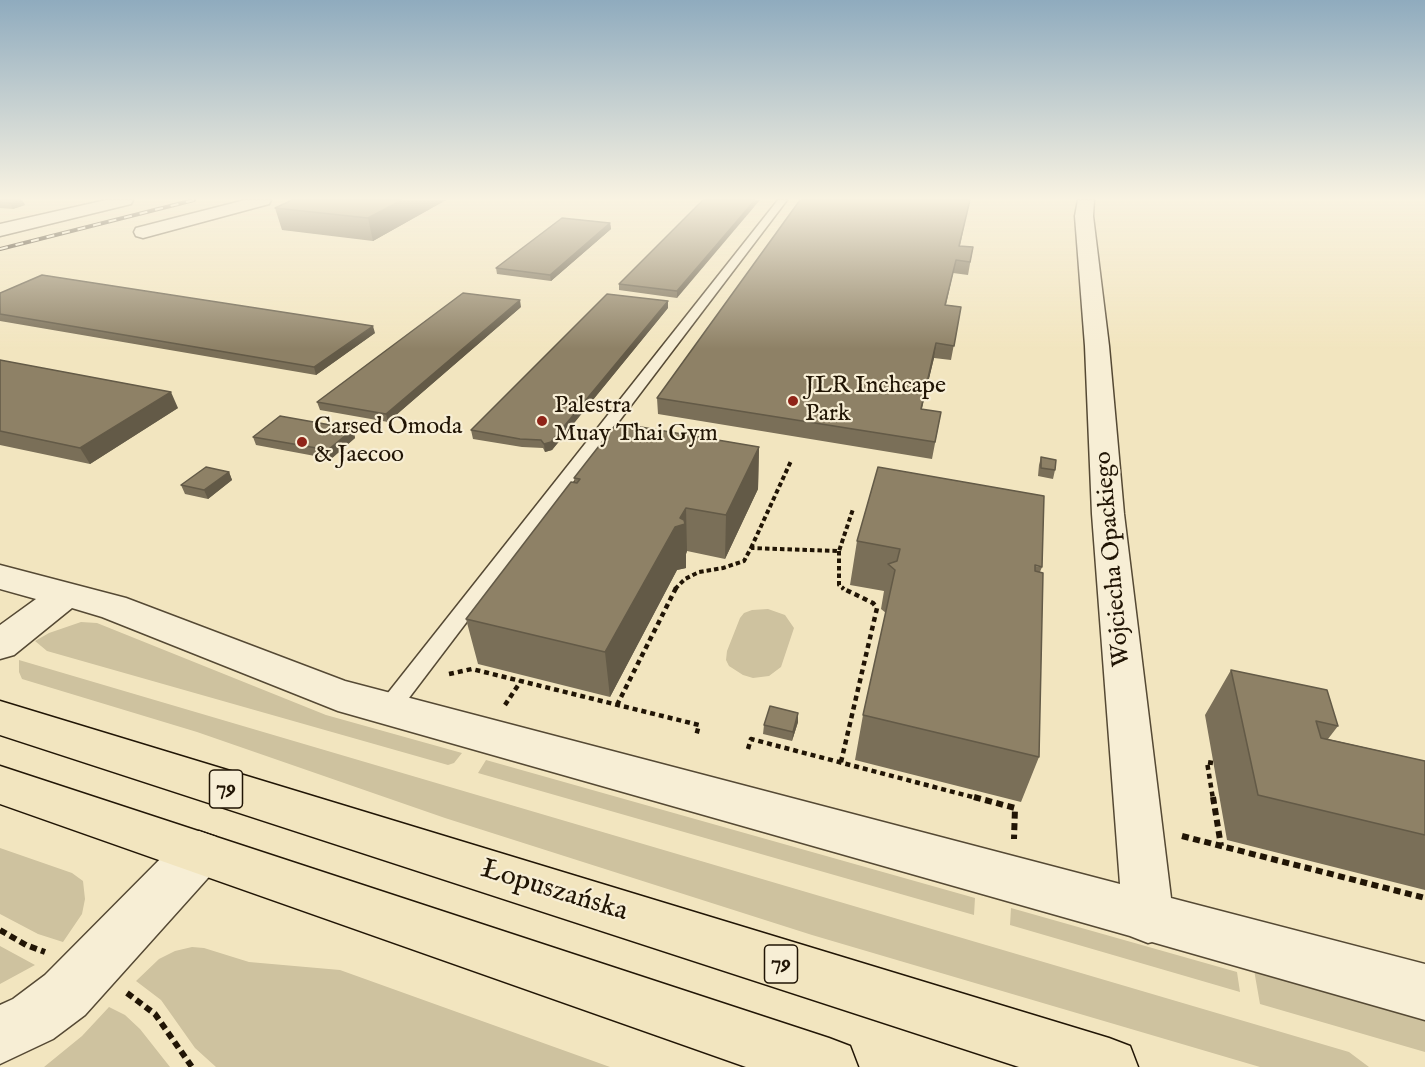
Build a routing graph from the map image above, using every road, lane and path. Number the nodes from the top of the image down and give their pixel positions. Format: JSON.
{"nodes":[{"id":1,"x":743,"y":250,"type":"edge"},
{"id":2,"x":1087,"y":250,"type":"edge"},
{"id":3,"x":791,"y":461,"type":"dead end"},
{"id":4,"x":853,"y":508,"type":"dead end"},
{"id":5,"x":751,"y":548,"type":"junction"},
{"id":6,"x":839,"y":551,"type":"junction"},
{"id":7,"x":0,"y":577,"type":"edge"},
{"id":8,"x":66,"y":594,"type":"junction"},
{"id":9,"x":0,"y":645,"type":"edge"},
{"id":10,"x":452,"y":675,"type":"dead end"},
{"id":11,"x":521,"y":681,"type":"junction"},
{"id":12,"x":617,"y":705,"type":"junction"},
{"id":13,"x":388,"y":709,"type":"junction"},
{"id":14,"x":500,"y":713,"type":"dead end"},
{"id":15,"x":0,"y":718,"type":"edge"},
{"id":16,"x":696,"y":736,"type":"dead end"},
{"id":17,"x":748,"y":750,"type":"dead end"},
{"id":18,"x":841,"y":762,"type":"junction"},
{"id":19,"x":1214,"y":763,"type":"dead end"},
{"id":20,"x":0,"y":785,"type":"edge"},
{"id":21,"x":1139,"y":825,"type":"junction"},
{"id":22,"x":1221,"y":846,"type":"junction"},
{"id":23,"x":1014,"y":849,"type":"dead end"},
{"id":24,"x":199,"y":853,"type":"junction"},
{"id":25,"x":1289,"y":856,"type":"dead end"},
{"id":26,"x":1291,"y":864,"type":"junction"},
{"id":27,"x":1356,"y":873,"type":"dead end"},
{"id":28,"x":1358,"y":881,"type":"junction"},
{"id":29,"x":1412,"y":887,"type":"dead end"},
{"id":30,"x":1414,"y":895,"type":"junction"},
{"id":31,"x":1425,"y":898,"type":"edge"},
{"id":32,"x":1148,"y":918,"type":"junction"},
{"id":33,"x":0,"y":930,"type":"edge"},
{"id":34,"x":54,"y":955,"type":"dead end"},
{"id":35,"x":120,"y":988,"type":"dead end"},
{"id":36,"x":1425,"y":993,"type":"edge"},
{"id":37,"x":0,"y":1035,"type":"edge"},
{"id":38,"x":192,"y":1067,"type":"edge"},
{"id":39,"x":829,"y":1067,"type":"edge"},
{"id":40,"x":1109,"y":1067,"type":"edge"}],
"edges":[{"from":1,"to":13,"type":"lane"},
{"from":2,"to":21,"type":"street","name":"Wojciecha Opackiego"},
{"from":3,"to":5,"type":"path"},
{"from":4,"to":6,"type":"path"},
{"from":5,"to":6,"type":"path"},
{"from":5,"to":12,"type":"path"},
{"from":6,"to":18,"type":"path"},
{"from":7,"to":8,"type":"street"},
{"from":8,"to":9,"type":"street"},
{"from":8,"to":13,"type":"street"},
{"from":10,"to":11,"type":"path"},
{"from":11,"to":12,"type":"path"},
{"from":11,"to":14,"type":"path"},
{"from":12,"to":16,"type":"path"},
{"from":13,"to":32,"type":"street"},
{"from":15,"to":40,"type":"main road","name":"Łopuszańska","number":"79"},
{"from":17,"to":18,"type":"path"},
{"from":18,"to":23,"type":"path"},
{"from":19,"to":22,"type":"path"},
{"from":20,"to":24,"type":"main road"},
{"from":21,"to":22,"type":"path"},
{"from":21,"to":32,"type":"street","name":"Wojciecha Opackiego"},
{"from":22,"to":26,"type":"path"},
{"from":24,"to":37,"type":"street"},
{"from":24,"to":39,"type":"main road"},
{"from":25,"to":26,"type":"path"},
{"from":26,"to":28,"type":"path"},
{"from":27,"to":28,"type":"path"},
{"from":28,"to":30,"type":"path"},
{"from":29,"to":30,"type":"path"},
{"from":30,"to":31,"type":"path"},
{"from":32,"to":36,"type":"street"},
{"from":33,"to":34,"type":"path"},
{"from":35,"to":38,"type":"path"}]}
